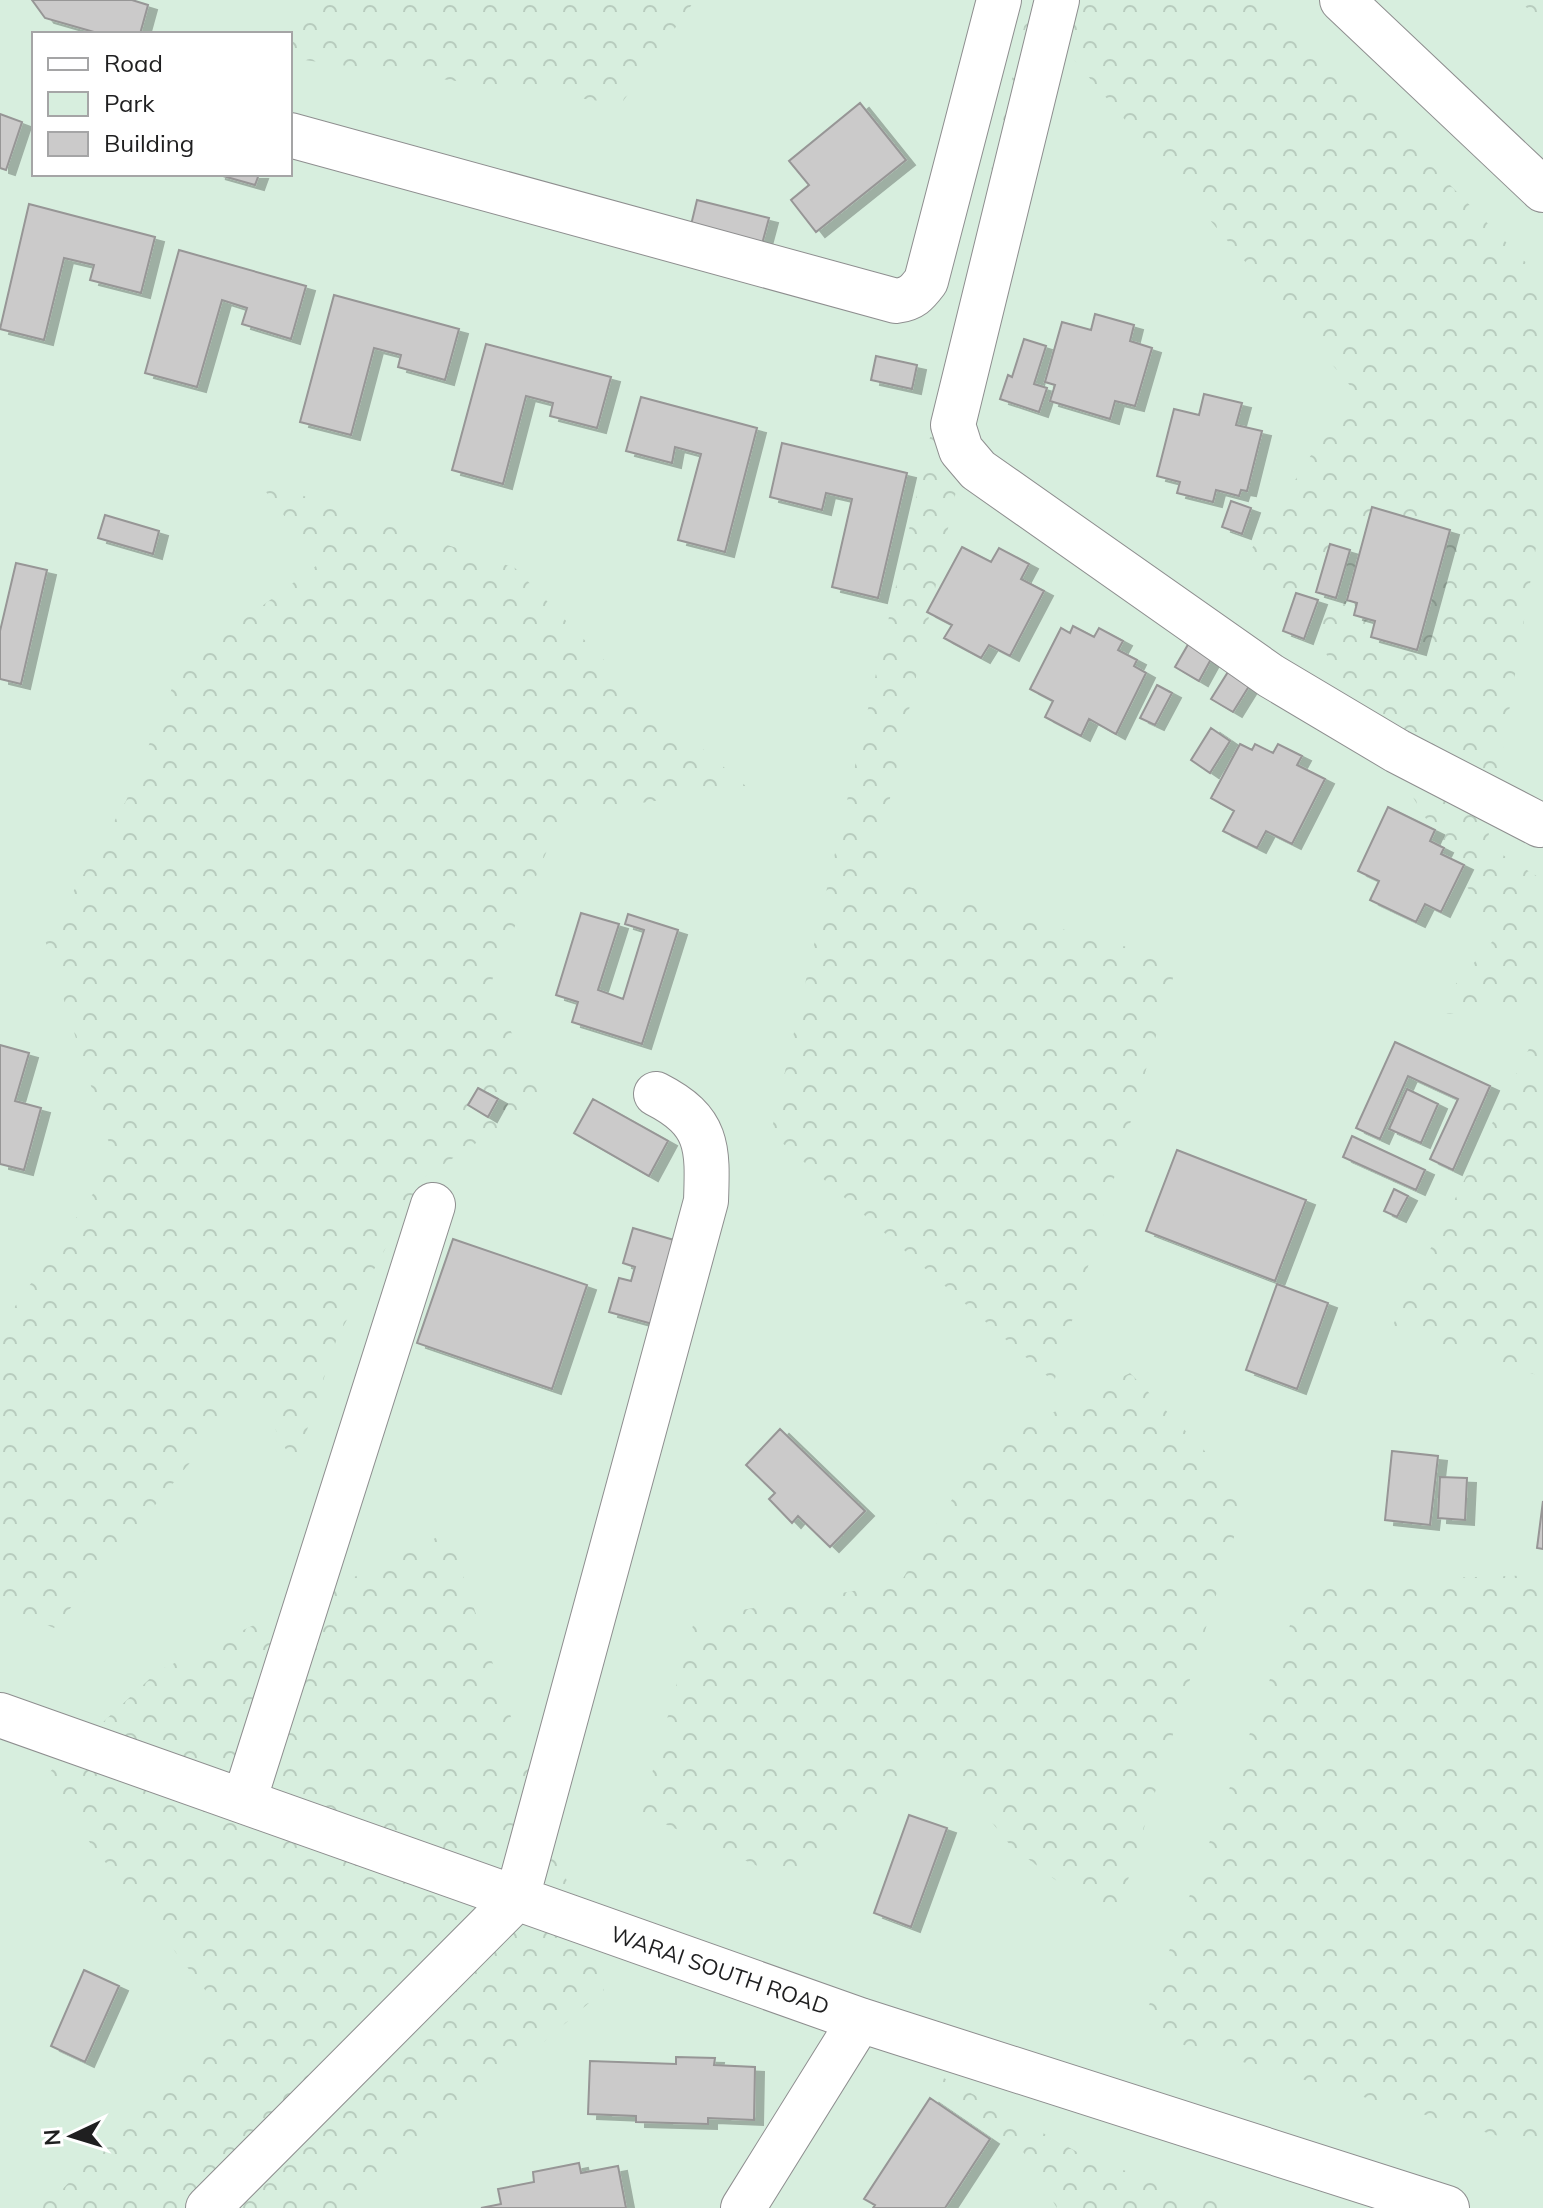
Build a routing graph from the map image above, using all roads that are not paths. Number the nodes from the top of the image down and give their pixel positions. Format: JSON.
{"nodes":[{"id":1,"x":999,"y":0,"type":"edge"},
{"id":2,"x":1057,"y":0,"type":"edge"},
{"id":3,"x":1342,"y":0,"type":"edge"},
{"id":4,"x":292,"y":136,"type":"edge"},
{"id":5,"x":1543,"y":190,"type":"edge"},
{"id":6,"x":1540,"y":825,"type":"dead end"},
{"id":7,"x":656,"y":1094,"type":"dead end"},
{"id":8,"x":433,"y":1205,"type":"dead end"},
{"id":9,"x":0,"y":1715,"type":"edge"},
{"id":10,"x":244,"y":1801,"type":"junction"},
{"id":11,"x":517,"y":1898,"type":"junction"},
{"id":12,"x":860,"y":2020,"type":"junction"},
{"id":13,"x":208,"y":2208,"type":"edge"},
{"id":14,"x":743,"y":2208,"type":"edge"},
{"id":15,"x":1447,"y":2208,"type":"edge"}],
"edges":[{"from":1,"to":4,"type":"street"},
{"from":2,"to":6,"type":"street"},
{"from":3,"to":5,"type":"street"},
{"from":7,"to":11,"type":"street"},
{"from":8,"to":10,"type":"street"},
{"from":9,"to":10,"type":"street","name":"WARAI SOUTH ROAD"},
{"from":10,"to":11,"type":"street","name":"WARAI SOUTH ROAD"},
{"from":11,"to":12,"type":"street","name":"WARAI SOUTH ROAD"},
{"from":11,"to":13,"type":"street"},
{"from":12,"to":14,"type":"street"},
{"from":12,"to":15,"type":"street","name":"WARAI SOUTH ROAD"}]}
